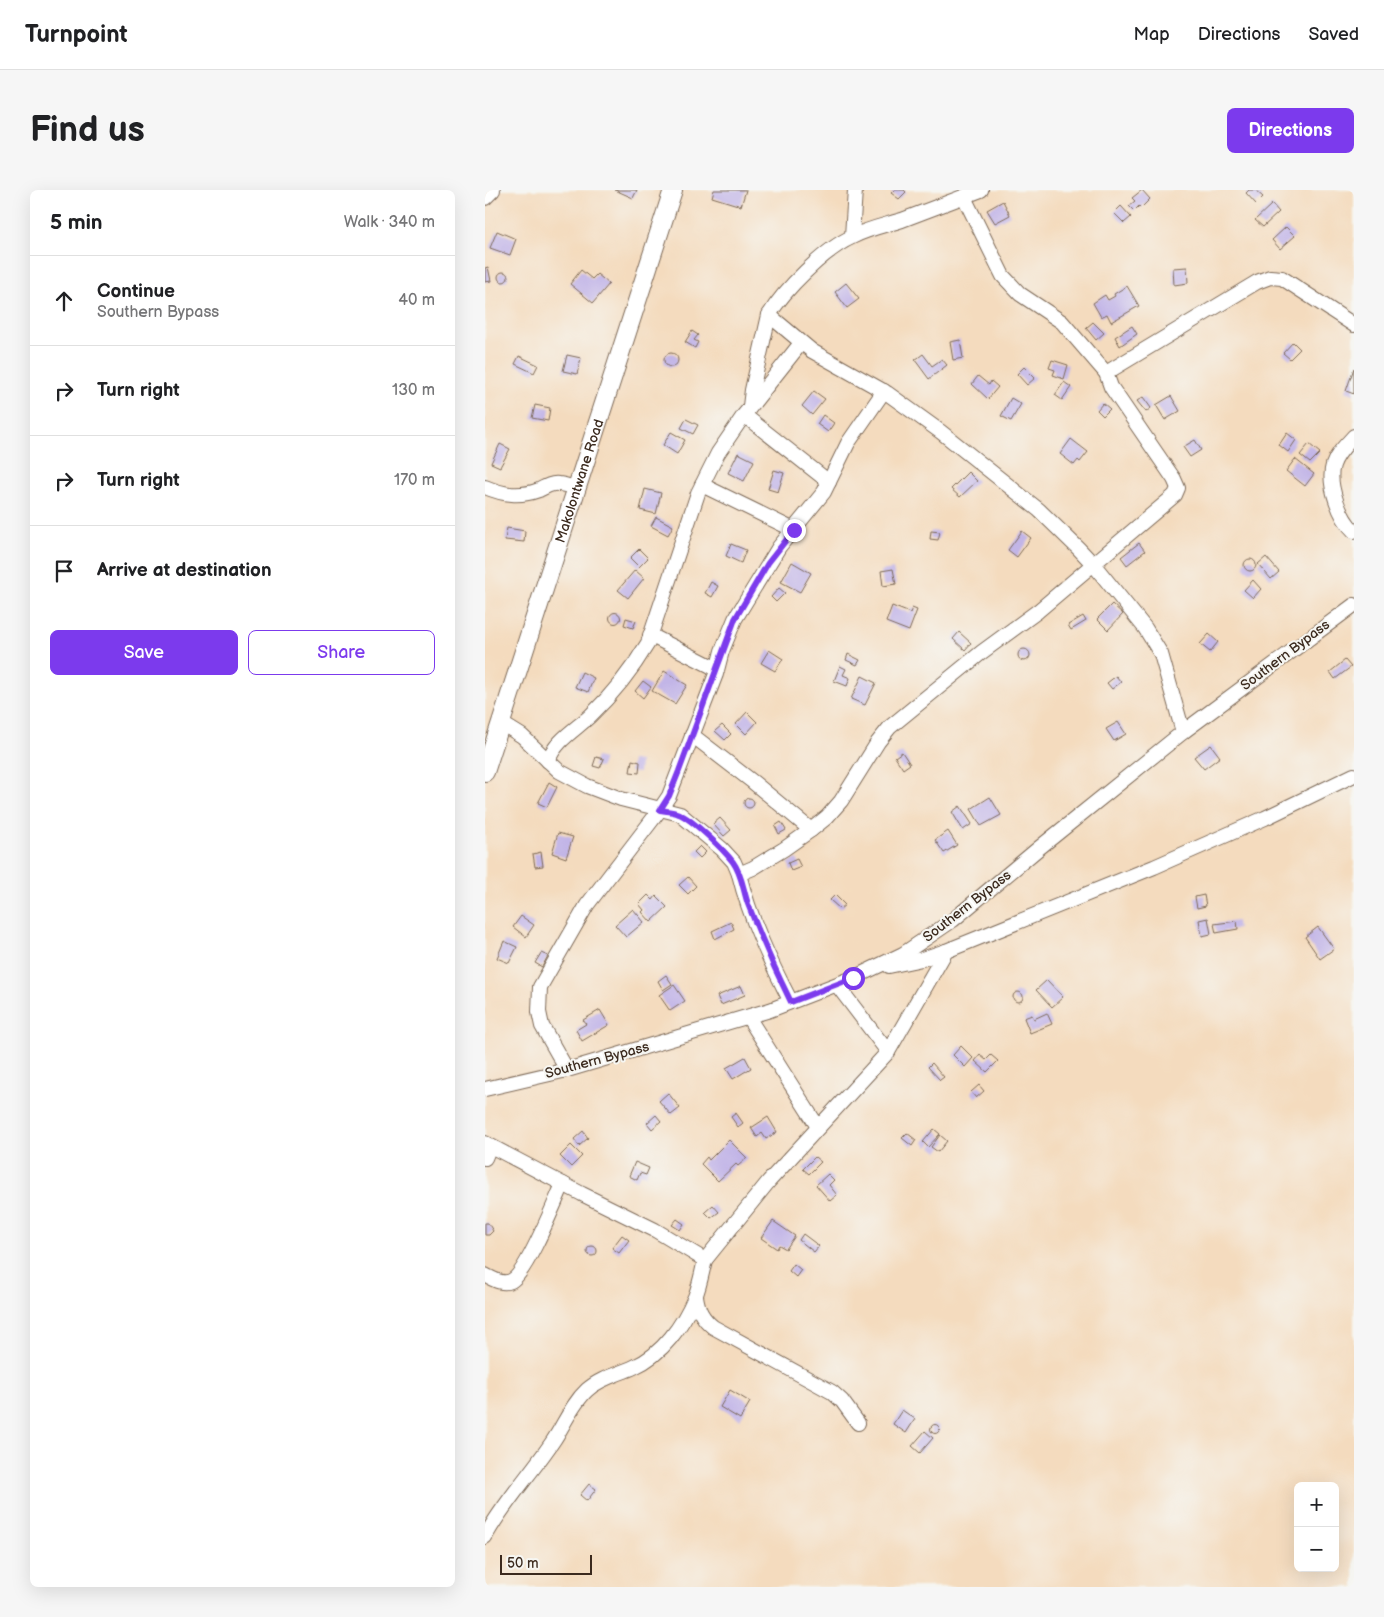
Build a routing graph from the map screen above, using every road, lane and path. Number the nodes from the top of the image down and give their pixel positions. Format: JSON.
{"nodes":[{"id":1,"x":493,"y":190,"type":"edge"},
{"id":2,"x":673,"y":190,"type":"edge"},
{"id":3,"x":855,"y":190,"type":"edge"},
{"id":4,"x":981,"y":190,"type":"edge"},
{"id":5,"x":964,"y":197,"type":"junction"},
{"id":6,"x":485,"y":198,"type":"edge"},
{"id":7,"x":852,"y":236,"type":"junction"},
{"id":8,"x":769,"y":315,"type":"junction"},
{"id":9,"x":1354,"y":325,"type":"edge"},
{"id":10,"x":801,"y":343,"type":"junction"},
{"id":11,"x":1106,"y":373,"type":"junction"},
{"id":12,"x":884,"y":391,"type":"junction"},
{"id":13,"x":747,"y":411,"type":"junction"},
{"id":14,"x":1354,"y":436,"type":"edge"},
{"id":15,"x":829,"y":482,"type":"junction"},
{"id":16,"x":702,"y":485,"type":"junction"},
{"id":17,"x":485,"y":487,"type":"edge"},
{"id":18,"x":577,"y":489,"type":"junction"},
{"id":19,"x":794,"y":530,"type":"junction"},
{"id":20,"x":1354,"y":531,"type":"edge"},
{"id":21,"x":1094,"y":565,"type":"junction"},
{"id":22,"x":1354,"y":605,"type":"edge"},
{"id":23,"x":650,"y":635,"type":"junction"},
{"id":24,"x":717,"y":669,"type":"junction"},
{"id":25,"x":501,"y":723,"type":"junction"},
{"id":26,"x":1183,"y":732,"type":"junction"},
{"id":27,"x":692,"y":734,"type":"junction"},
{"id":28,"x":548,"y":761,"type":"junction"},
{"id":29,"x":485,"y":772,"type":"edge"},
{"id":30,"x":1354,"y":775,"type":"edge"},
{"id":31,"x":660,"y":810,"type":"junction"},
{"id":32,"x":811,"y":830,"type":"junction"},
{"id":33,"x":739,"y":874,"type":"junction"},
{"id":34,"x":946,"y":951,"type":"junction"},
{"id":35,"x":872,"y":970,"type":"junction"},
{"id":36,"x":837,"y":985,"type":"junction"},
{"id":37,"x":791,"y":1002,"type":"junction"},
{"id":38,"x":748,"y":1017,"type":"junction"},
{"id":39,"x":888,"y":1052,"type":"junction"},
{"id":40,"x":567,"y":1070,"type":"junction"},
{"id":41,"x":485,"y":1088,"type":"edge"},
{"id":42,"x":818,"y":1127,"type":"junction"},
{"id":43,"x":487,"y":1149,"type":"edge"},
{"id":44,"x":563,"y":1184,"type":"junction"},
{"id":45,"x":705,"y":1260,"type":"junction"},
{"id":46,"x":485,"y":1275,"type":"edge"},
{"id":47,"x":696,"y":1296,"type":"junction"},
{"id":48,"x":857,"y":1423,"type":"dead end"},
{"id":49,"x":485,"y":1536,"type":"edge"}],
"edges":[{"from":1,"to":6,"type":"street"},
{"from":2,"to":18,"type":"main road","name":"Makolontwane Road"},
{"from":3,"to":7,"type":"street"},
{"from":4,"to":5,"type":"street"},
{"from":5,"to":7,"type":"street"},
{"from":5,"to":11,"type":"street"},
{"from":7,"to":8,"type":"street"},
{"from":8,"to":10,"type":"street"},
{"from":8,"to":13,"type":"street"},
{"from":9,"to":11,"type":"street"},
{"from":10,"to":12,"type":"street"},
{"from":10,"to":13,"type":"street"},
{"from":11,"to":21,"type":"street"},
{"from":12,"to":15,"type":"street"},
{"from":12,"to":21,"type":"street"},
{"from":13,"to":15,"type":"street"},
{"from":13,"to":16,"type":"street"},
{"from":14,"to":20,"type":"street"},
{"from":15,"to":19,"type":"street"},
{"from":16,"to":19,"type":"street"},
{"from":16,"to":23,"type":"street"},
{"from":17,"to":18,"type":"street"},
{"from":18,"to":25,"type":"main road","name":"Makolontwane Road"},
{"from":19,"to":24,"type":"street"},
{"from":21,"to":26,"type":"street"},
{"from":21,"to":32,"type":"street"},
{"from":22,"to":26,"type":"street","name":"Southern Bypass"},
{"from":23,"to":24,"type":"street"},
{"from":23,"to":28,"type":"street"},
{"from":24,"to":27,"type":"street"},
{"from":25,"to":28,"type":"street"},
{"from":25,"to":29,"type":"main road","name":"Makolontwane Road"},
{"from":26,"to":35,"type":"street","name":"Southern Bypass"},
{"from":27,"to":31,"type":"street"},
{"from":27,"to":32,"type":"street"},
{"from":28,"to":31,"type":"street"},
{"from":30,"to":34,"type":"street"},
{"from":31,"to":33,"type":"street"},
{"from":31,"to":40,"type":"street"},
{"from":32,"to":33,"type":"street"},
{"from":33,"to":37,"type":"street"},
{"from":34,"to":35,"type":"street"},
{"from":34,"to":39,"type":"street"},
{"from":35,"to":36,"type":"street","name":"Southern Bypass"},
{"from":36,"to":37,"type":"street","name":"Southern Bypass"},
{"from":36,"to":39,"type":"street"},
{"from":37,"to":38,"type":"street","name":"Southern Bypass"},
{"from":38,"to":40,"type":"street","name":"Southern Bypass"},
{"from":38,"to":42,"type":"street"},
{"from":39,"to":42,"type":"street"},
{"from":40,"to":41,"type":"street","name":"Southern Bypass"},
{"from":42,"to":45,"type":"street"},
{"from":43,"to":44,"type":"street"},
{"from":44,"to":45,"type":"street"},
{"from":44,"to":46,"type":"street"},
{"from":45,"to":47,"type":"street"},
{"from":47,"to":48,"type":"street"},
{"from":47,"to":49,"type":"street"}]}
